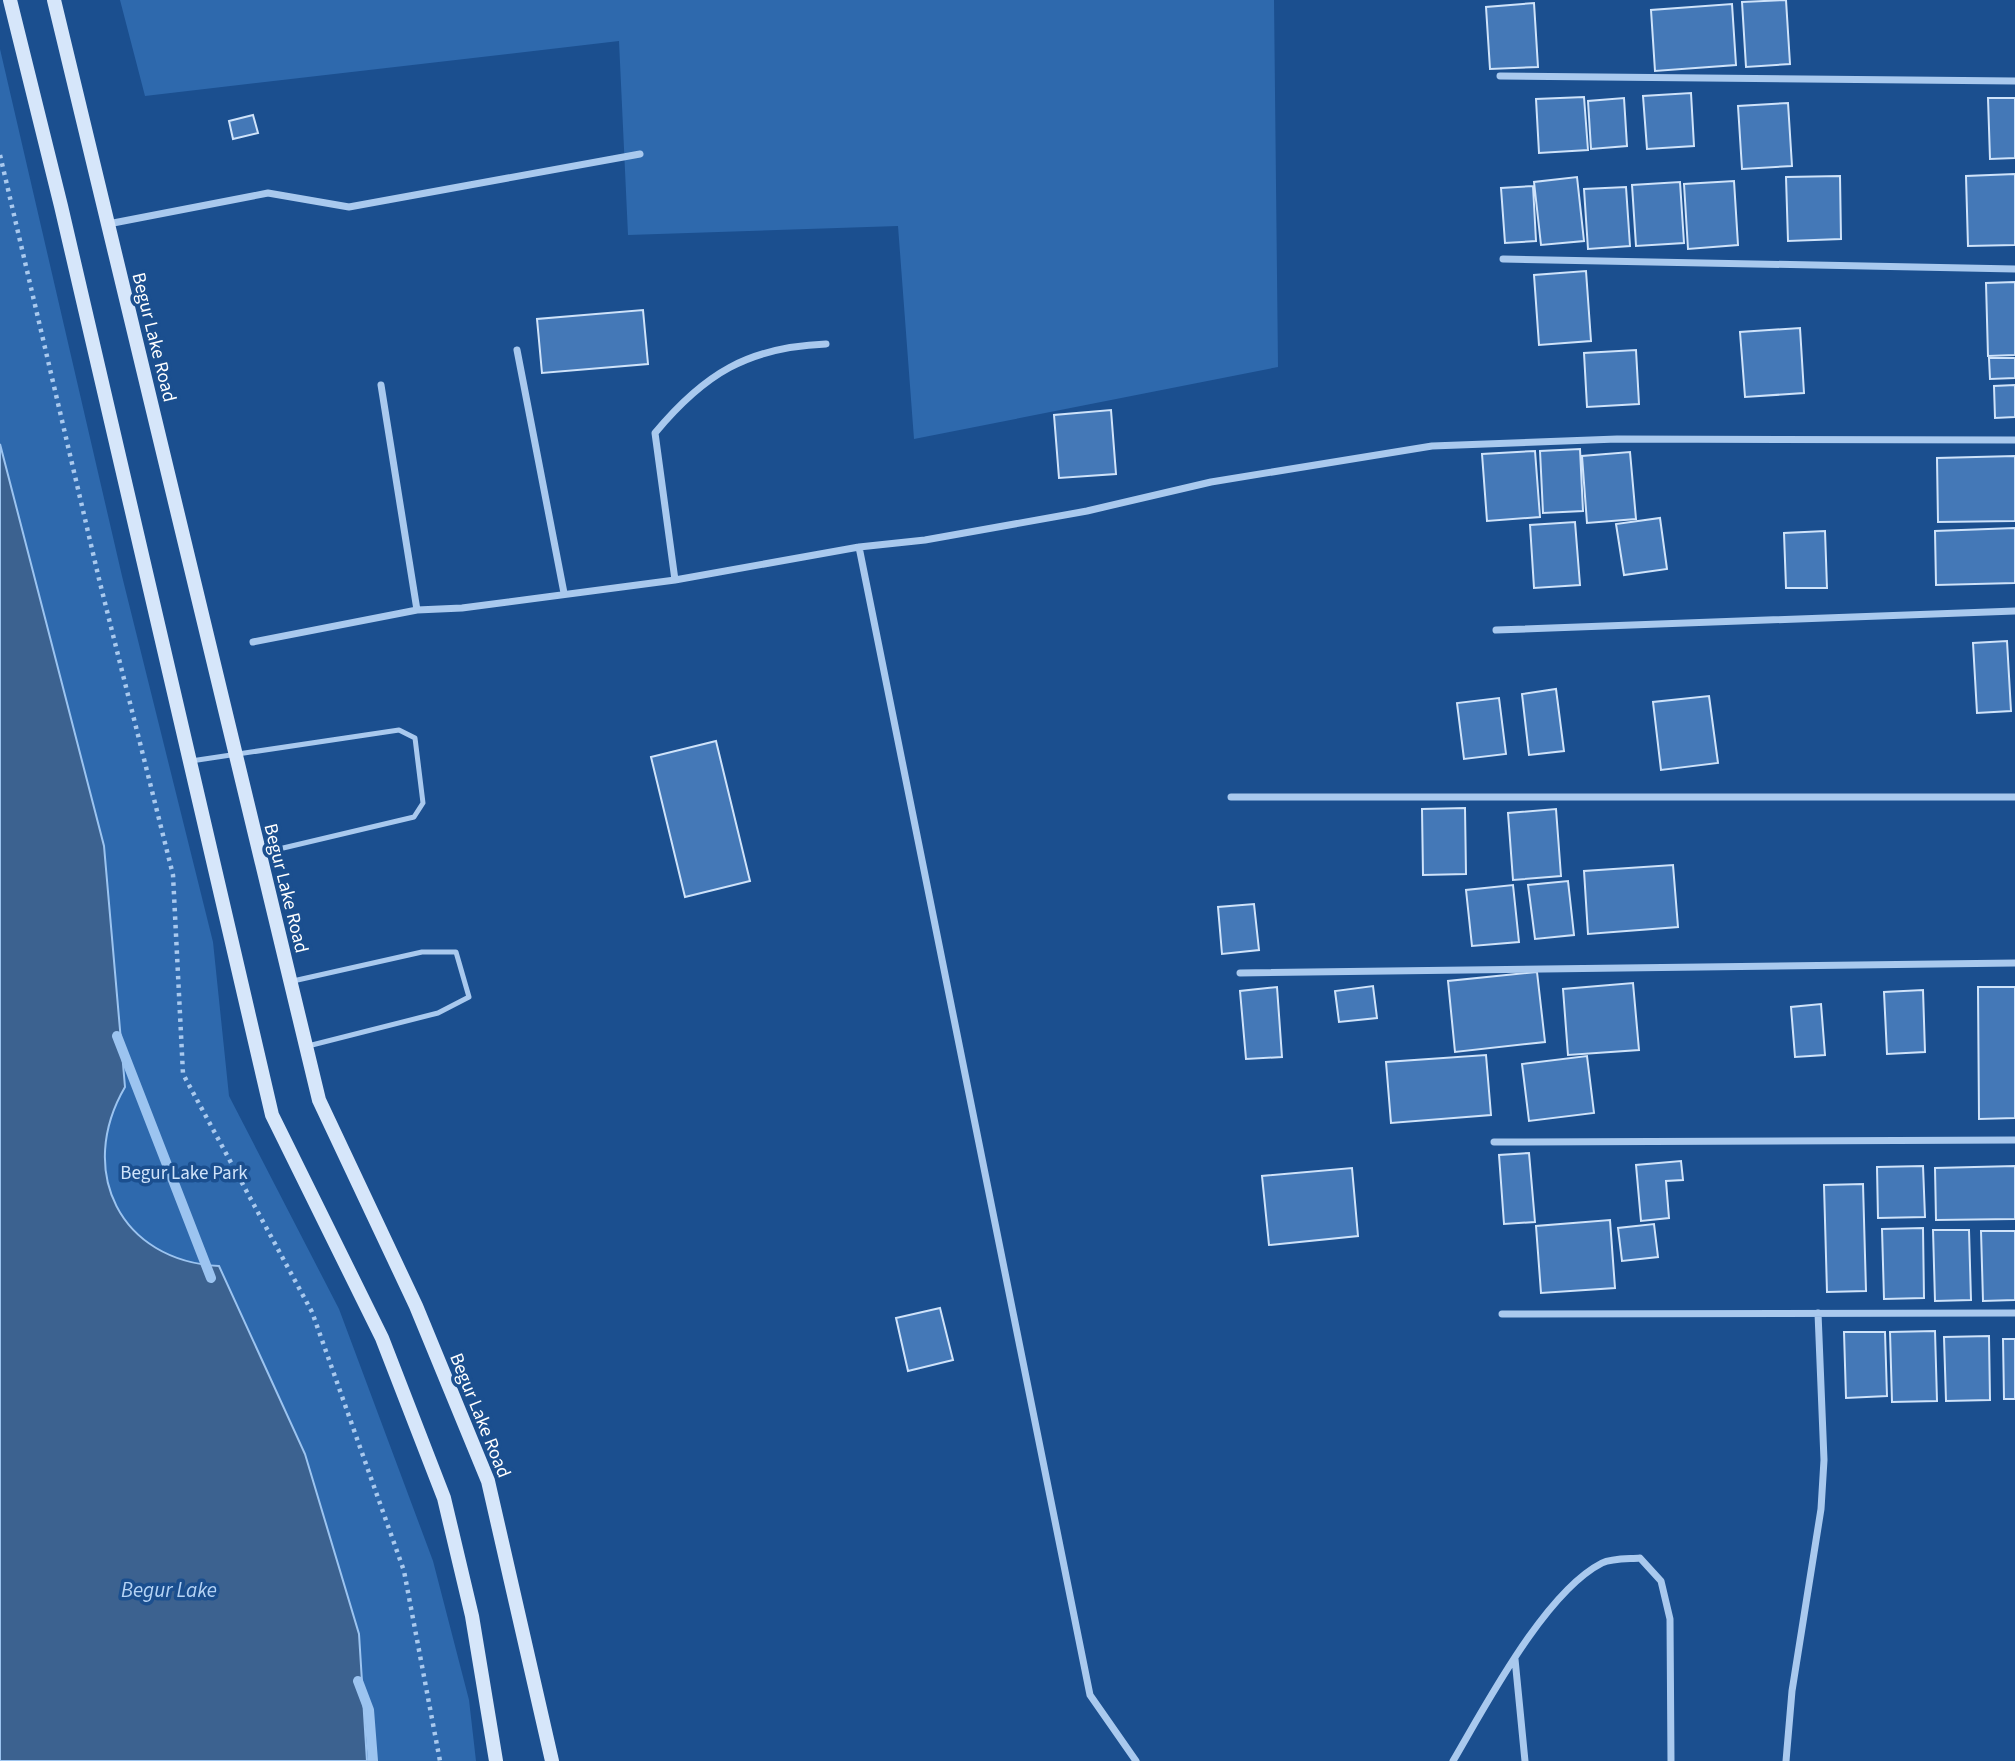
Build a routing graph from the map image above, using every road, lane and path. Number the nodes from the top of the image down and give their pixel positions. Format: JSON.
{"nodes":[{"id":1,"x":10,"y":0,"type":"edge"},
{"id":2,"x":54,"y":0,"type":"edge"},
{"id":3,"x":1500,"y":76,"type":"dead end"},
{"id":4,"x":2015,"y":81,"type":"edge"},
{"id":5,"x":640,"y":154,"type":"dead end"},
{"id":6,"x":0,"y":155,"type":"edge"},
{"id":7,"x":108,"y":224,"type":"junction"},
{"id":8,"x":1503,"y":259,"type":"dead end"},
{"id":9,"x":2015,"y":269,"type":"edge"},
{"id":10,"x":825,"y":344,"type":"dead end"},
{"id":11,"x":517,"y":350,"type":"dead end"},
{"id":12,"x":381,"y":385,"type":"dead end"},
{"id":13,"x":2015,"y":440,"type":"edge"},
{"id":14,"x":859,"y":547,"type":"junction"},
{"id":15,"x":675,"y":580,"type":"junction"},
{"id":16,"x":564,"y":593,"type":"junction"},
{"id":17,"x":417,"y":610,"type":"junction"},
{"id":18,"x":2015,"y":611,"type":"edge"},
{"id":19,"x":1496,"y":629,"type":"dead end"},
{"id":20,"x":253,"y":642,"type":"dead end"},
{"id":21,"x":236,"y":754,"type":"junction"},
{"id":22,"x":191,"y":761,"type":"junction"},
{"id":23,"x":1231,"y":797,"type":"dead end"},
{"id":24,"x":2015,"y":797,"type":"edge"},
{"id":25,"x":259,"y":854,"type":"junction"},
{"id":26,"x":2015,"y":963,"type":"edge"},
{"id":27,"x":1240,"y":973,"type":"dead end"},
{"id":28,"x":290,"y":982,"type":"junction"},
{"id":29,"x":306,"y":1047,"type":"junction"},
{"id":30,"x":2015,"y":1140,"type":"edge"},
{"id":31,"x":1494,"y":1142,"type":"dead end"},
{"id":32,"x":1818,"y":1313,"type":"junction"},
{"id":33,"x":2015,"y":1313,"type":"edge"},
{"id":34,"x":1502,"y":1314,"type":"dead end"},
{"id":35,"x":1514,"y":1658,"type":"junction"},
{"id":36,"x":440,"y":1761,"type":"edge"},
{"id":37,"x":496,"y":1761,"type":"edge"},
{"id":38,"x":552,"y":1761,"type":"edge"},
{"id":39,"x":1136,"y":1761,"type":"edge"},
{"id":40,"x":1453,"y":1761,"type":"edge"},
{"id":41,"x":1525,"y":1761,"type":"edge"},
{"id":42,"x":1671,"y":1761,"type":"edge"},
{"id":43,"x":1786,"y":1761,"type":"edge"}],
"edges":[{"from":1,"to":22,"type":"main road"},
{"from":2,"to":7,"type":"main road","name":"Begur Lake Road"},
{"from":3,"to":4,"type":"street"},
{"from":5,"to":7,"type":"street"},
{"from":6,"to":36,"type":"path"},
{"from":7,"to":21,"type":"main road","name":"Begur Lake Road"},
{"from":8,"to":9,"type":"street"},
{"from":10,"to":15,"type":"street"},
{"from":11,"to":16,"type":"street"},
{"from":12,"to":17,"type":"street"},
{"from":13,"to":14,"type":"street"},
{"from":14,"to":15,"type":"street"},
{"from":14,"to":39,"type":"street"},
{"from":15,"to":16,"type":"street"},
{"from":16,"to":17,"type":"street"},
{"from":17,"to":20,"type":"street"},
{"from":18,"to":19,"type":"street"},
{"from":21,"to":22,"type":"lane"},
{"from":21,"to":25,"type":"main road","name":"Begur Lake Road"},
{"from":21,"to":25,"type":"lane"},
{"from":22,"to":37,"type":"main road"},
{"from":23,"to":24,"type":"street"},
{"from":25,"to":28,"type":"main road","name":"Begur Lake Road"},
{"from":26,"to":27,"type":"street"},
{"from":28,"to":29,"type":"main road","name":"Begur Lake Road"},
{"from":28,"to":29,"type":"lane"},
{"from":29,"to":38,"type":"main road","name":"Begur Lake Road"},
{"from":30,"to":31,"type":"street"},
{"from":32,"to":33,"type":"street"},
{"from":32,"to":34,"type":"street"},
{"from":32,"to":43,"type":"street"},
{"from":35,"to":40,"type":"street"},
{"from":35,"to":41,"type":"street"},
{"from":35,"to":42,"type":"street"}]}
